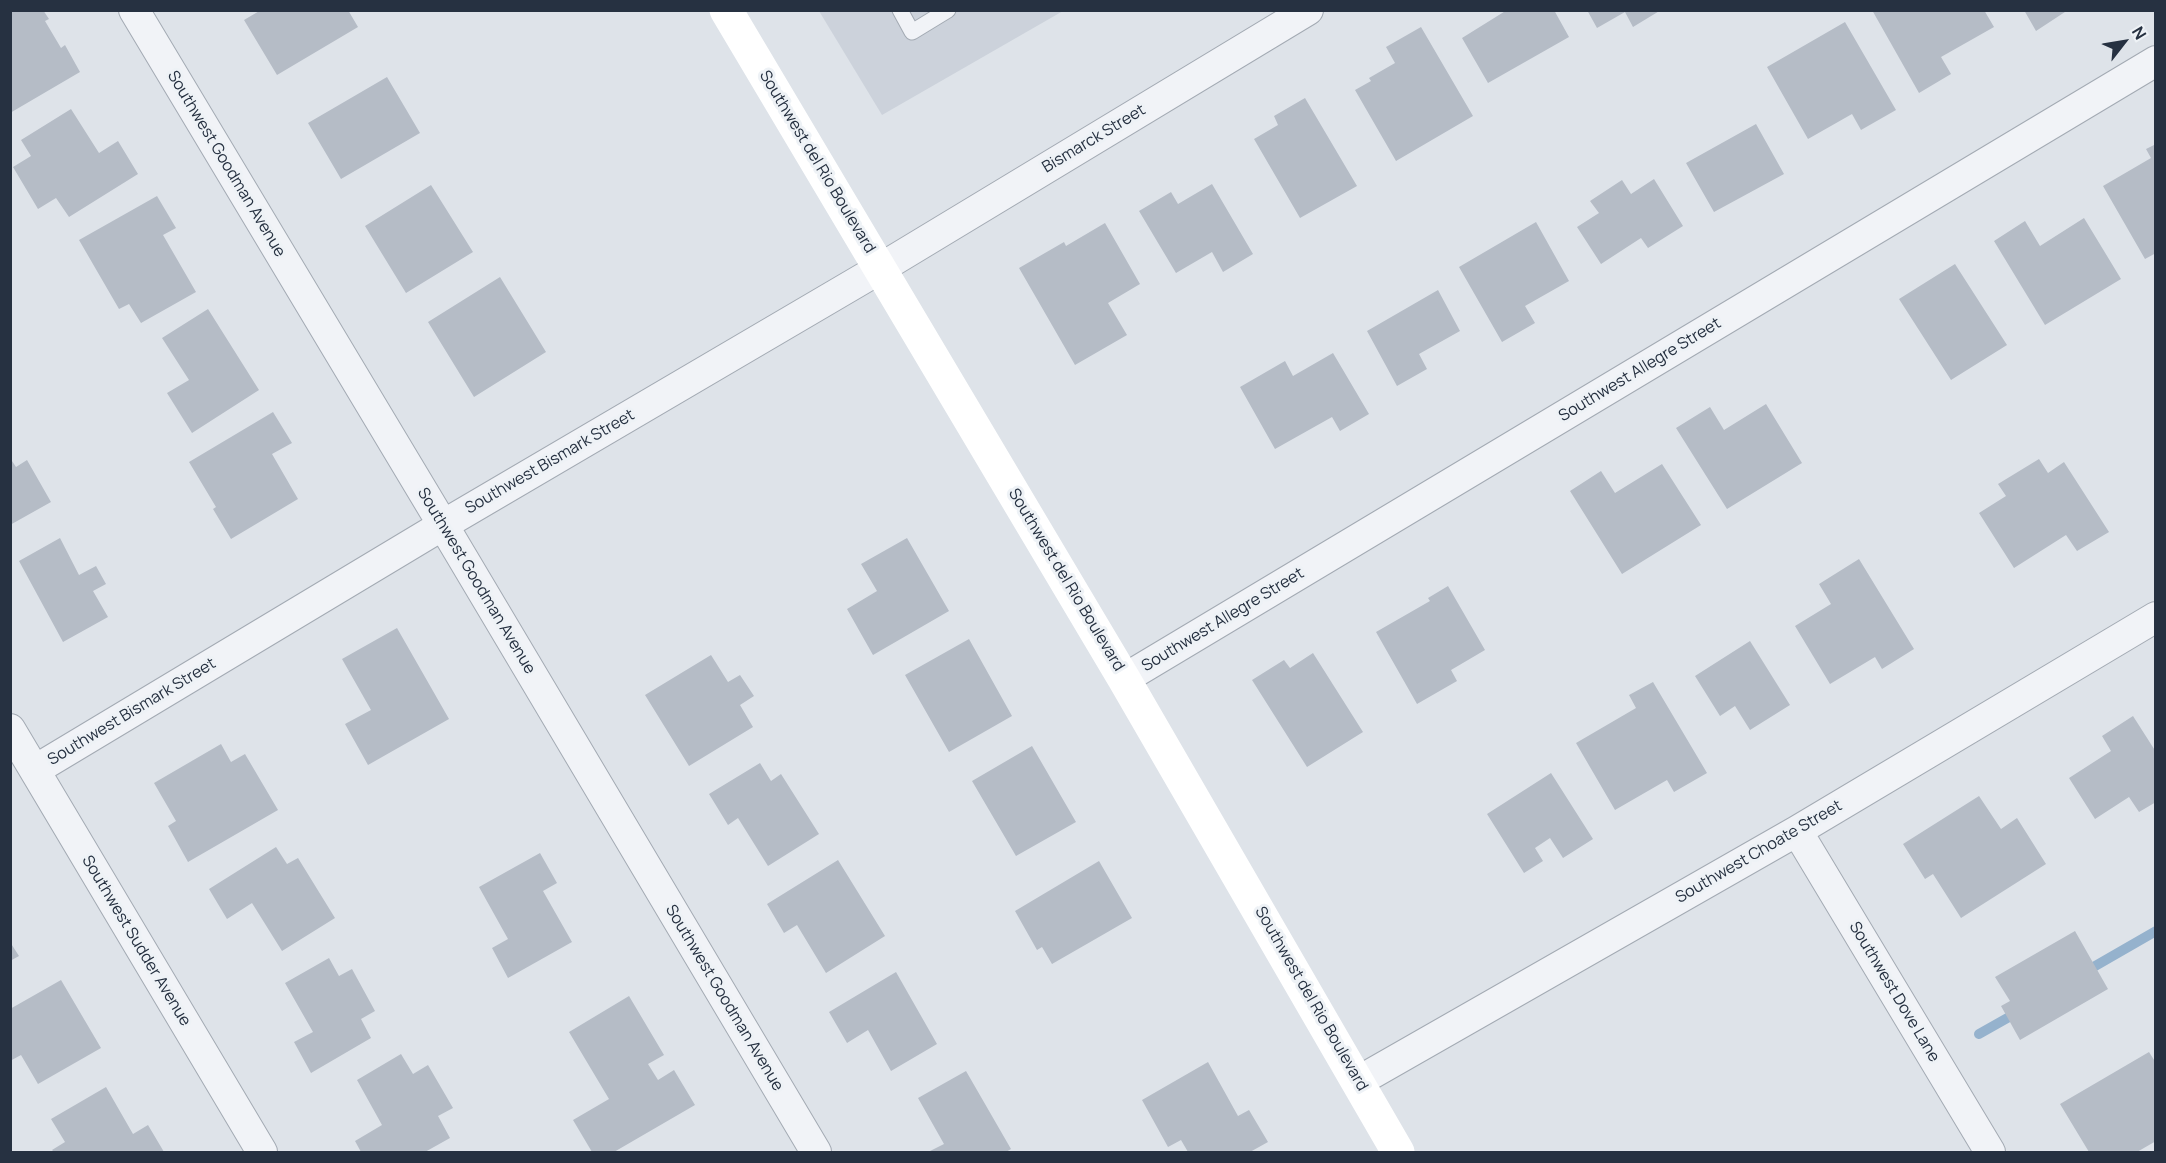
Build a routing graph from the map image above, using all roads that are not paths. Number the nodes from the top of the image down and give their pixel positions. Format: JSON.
{"nodes":[{"id":1,"x":134,"y":10,"type":"edge"},
{"id":2,"x":726,"y":10,"type":"edge"},
{"id":3,"x":900,"y":10,"type":"edge"},
{"id":4,"x":948,"y":10,"type":"edge"},
{"id":5,"x":1308,"y":10,"type":"edge"},
{"id":6,"x":2156,"y":61,"type":"edge"},
{"id":7,"x":881,"y":268,"type":"junction"},
{"id":8,"x":443,"y":525,"type":"junction"},
{"id":9,"x":2156,"y":617,"type":"edge"},
{"id":10,"x":1124,"y":679,"type":"junction"},
{"id":11,"x":10,"y":729,"type":"edge"},
{"id":12,"x":35,"y":770,"type":"junction"},
{"id":13,"x":1797,"y":831,"type":"junction"},
{"id":14,"x":1359,"y":1081,"type":"junction"},
{"id":15,"x":262,"y":1152,"type":"edge"},
{"id":16,"x":816,"y":1152,"type":"edge"},
{"id":17,"x":1398,"y":1152,"type":"edge"},
{"id":18,"x":1990,"y":1152,"type":"edge"}],
"edges":[{"from":1,"to":8,"type":"street","name":"Southwest Goodman Avenue"},
{"from":2,"to":7,"type":"street","name":"Southwest del Rio Boulevard"},
{"from":3,"to":4,"type":"lane"},
{"from":5,"to":7,"type":"street","name":"Bismarck Street"},
{"from":6,"to":10,"type":"street","name":"Southwest Allegre Street"},
{"from":7,"to":8,"type":"street","name":"Southwest Bismark Street"},
{"from":7,"to":10,"type":"street","name":"Southwest del Rio Boulevard"},
{"from":8,"to":12,"type":"street","name":"Southwest Bismark Street"},
{"from":8,"to":16,"type":"street","name":"Southwest Goodman Avenue"},
{"from":9,"to":13,"type":"street","name":"Southwest Choate Street"},
{"from":10,"to":14,"type":"street","name":"Southwest del Rio Boulevard"},
{"from":11,"to":12,"type":"street","name":"Southwest Sudder Avenue"},
{"from":12,"to":15,"type":"street","name":"Southwest Sudder Avenue"},
{"from":13,"to":14,"type":"street","name":"Southwest Choate Street"},
{"from":13,"to":18,"type":"street","name":"Southwest Dove Lane"},
{"from":14,"to":17,"type":"street","name":"Southwest del Rio Boulevard"}]}
